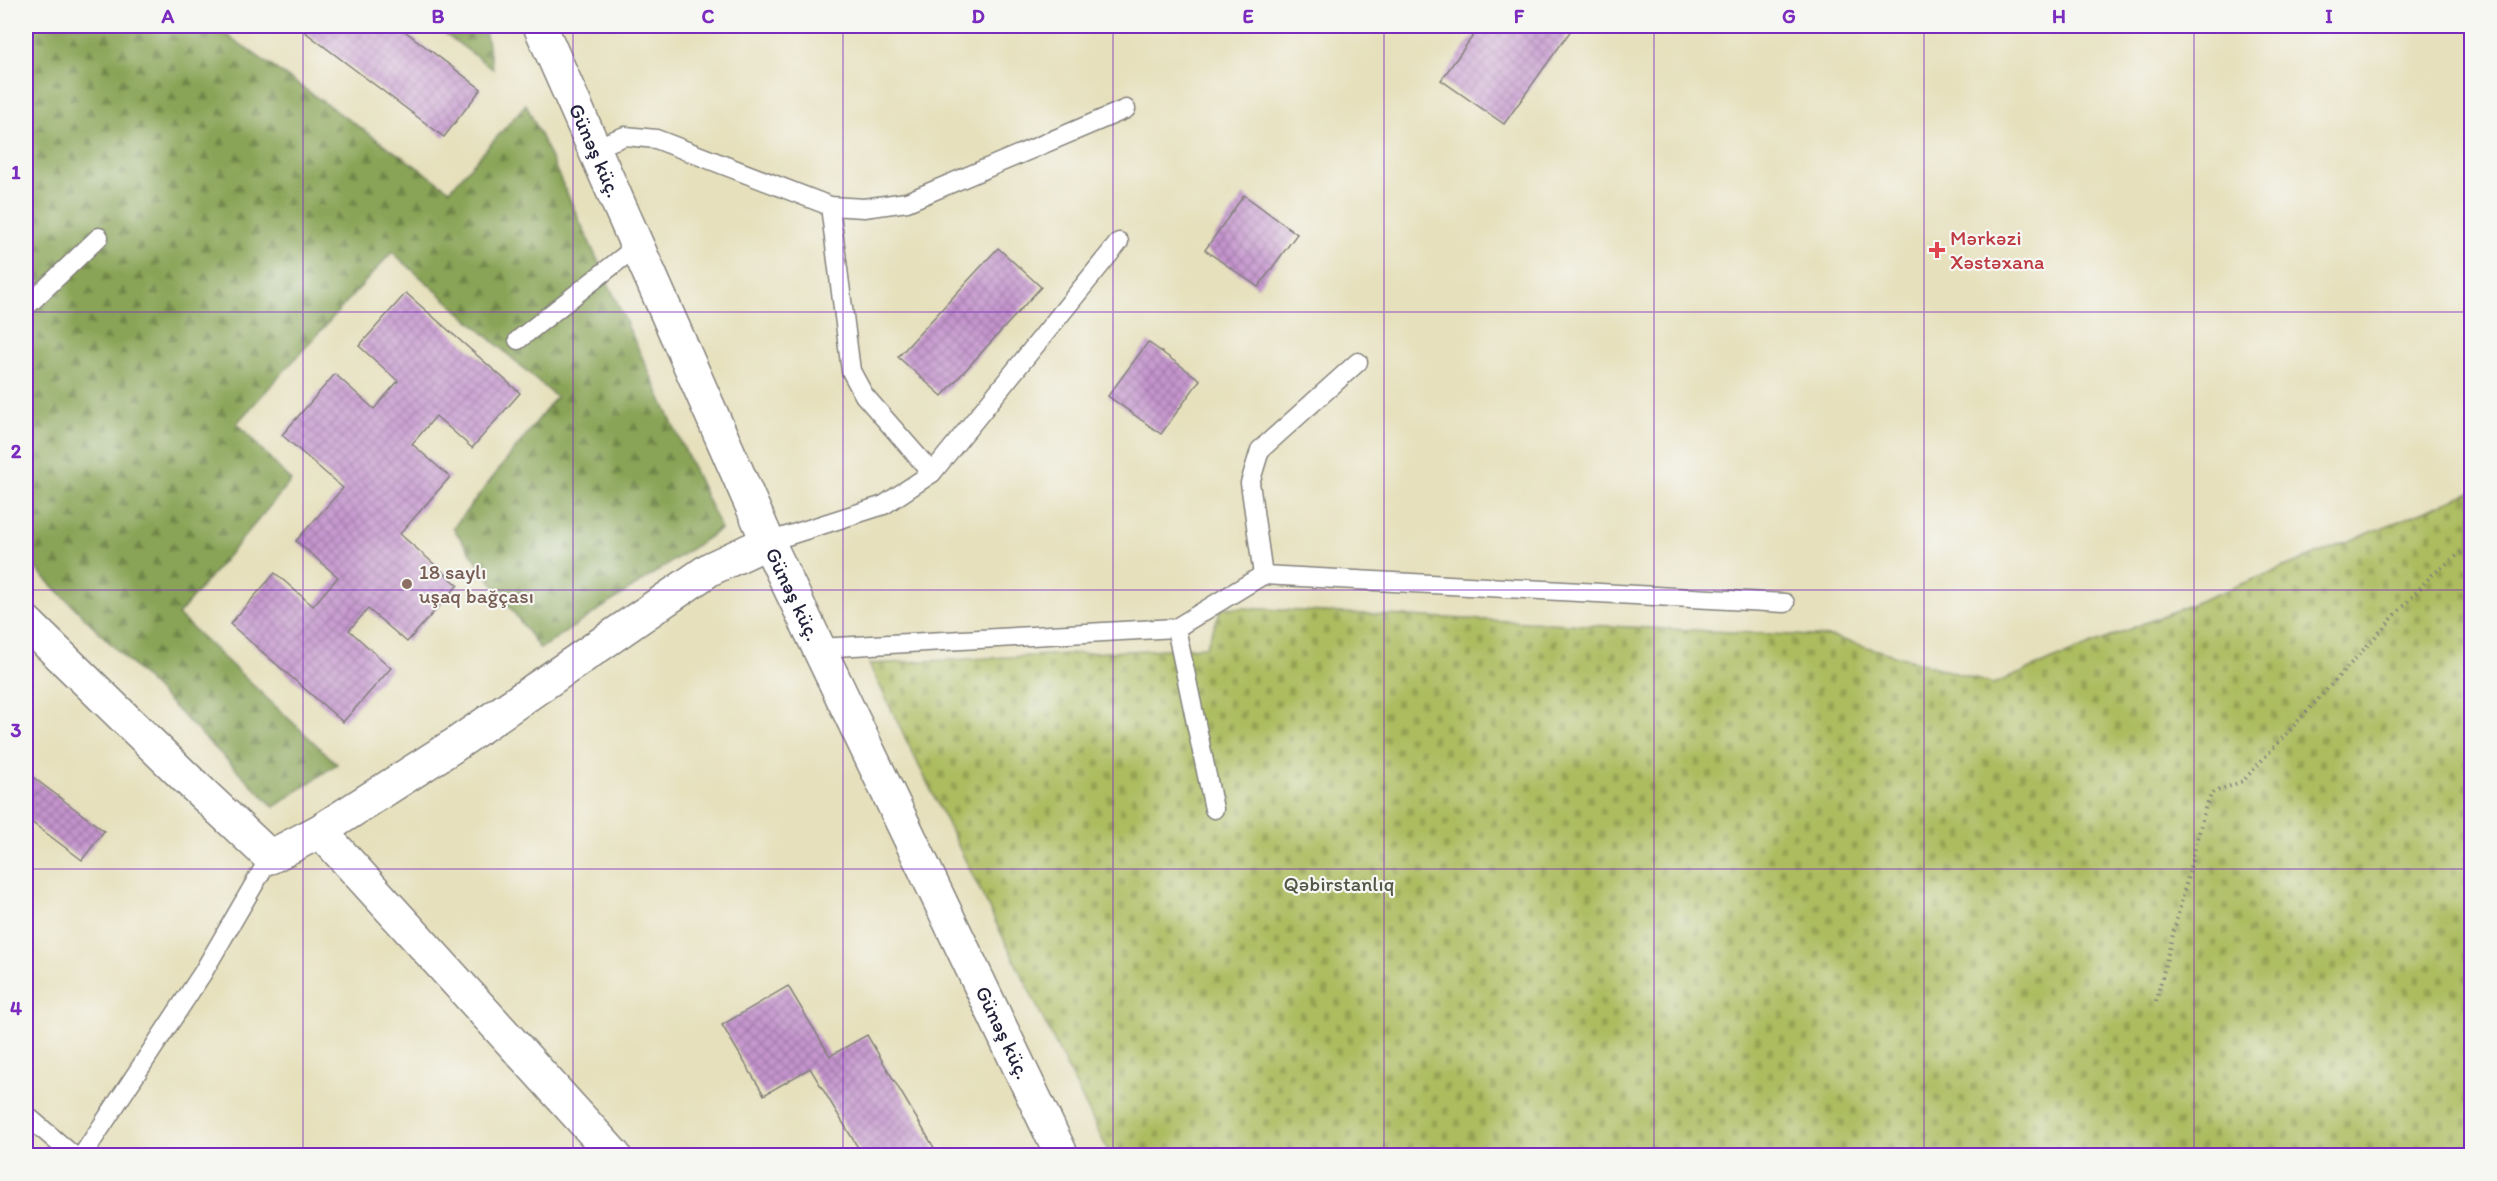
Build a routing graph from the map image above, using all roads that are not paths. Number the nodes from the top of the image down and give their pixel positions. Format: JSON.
{"nodes":[{"id":1,"x":540,"y":26,"type":"edge"},
{"id":2,"x":1126,"y":109,"type":"dead end"},
{"id":3,"x":594,"y":147,"type":"junction"},
{"id":4,"x":830,"y":206,"type":"junction"},
{"id":5,"x":99,"y":237,"type":"dead end"},
{"id":6,"x":1119,"y":242,"type":"dead end"},
{"id":7,"x":637,"y":246,"type":"junction"},
{"id":8,"x":26,"y":307,"type":"edge"},
{"id":9,"x":518,"y":340,"type":"dead end"},
{"id":10,"x":1358,"y":362,"type":"dead end"},
{"id":11,"x":932,"y":473,"type":"junction"},
{"id":12,"x":768,"y":542,"type":"junction"},
{"id":13,"x":1263,"y":575,"type":"junction"},
{"id":14,"x":1785,"y":603,"type":"dead end"},
{"id":15,"x":26,"y":622,"type":"edge"},
{"id":16,"x":1176,"y":628,"type":"junction"},
{"id":17,"x":818,"y":648,"type":"junction"},
{"id":18,"x":1214,"y":809,"type":"dead end"},
{"id":19,"x":320,"y":831,"type":"junction"},
{"id":20,"x":270,"y":857,"type":"junction"},
{"id":21,"x":26,"y":1115,"type":"edge"},
{"id":22,"x":74,"y":1155,"type":"edge"},
{"id":23,"x":82,"y":1155,"type":"edge"},
{"id":24,"x":614,"y":1155,"type":"edge"},
{"id":25,"x":1062,"y":1155,"type":"edge"}],
"edges":[{"from":1,"to":3,"type":"street","name":"Günəş küç."},
{"from":2,"to":4,"type":"lane"},
{"from":3,"to":4,"type":"lane"},
{"from":3,"to":7,"type":"street","name":"Günəş küç."},
{"from":4,"to":11,"type":"lane"},
{"from":5,"to":8,"type":"lane"},
{"from":6,"to":11,"type":"lane"},
{"from":7,"to":9,"type":"lane"},
{"from":7,"to":12,"type":"street","name":"Günəş küç."},
{"from":10,"to":13,"type":"lane"},
{"from":11,"to":12,"type":"lane"},
{"from":12,"to":17,"type":"street","name":"Günəş küç."},
{"from":12,"to":19,"type":"street"},
{"from":13,"to":14,"type":"lane"},
{"from":13,"to":16,"type":"lane"},
{"from":15,"to":20,"type":"street"},
{"from":16,"to":17,"type":"lane"},
{"from":16,"to":18,"type":"lane"},
{"from":17,"to":25,"type":"street","name":"Günəş küç."},
{"from":19,"to":20,"type":"street"},
{"from":19,"to":24,"type":"street"},
{"from":20,"to":23,"type":"lane"},
{"from":21,"to":22,"type":"lane"}]}
